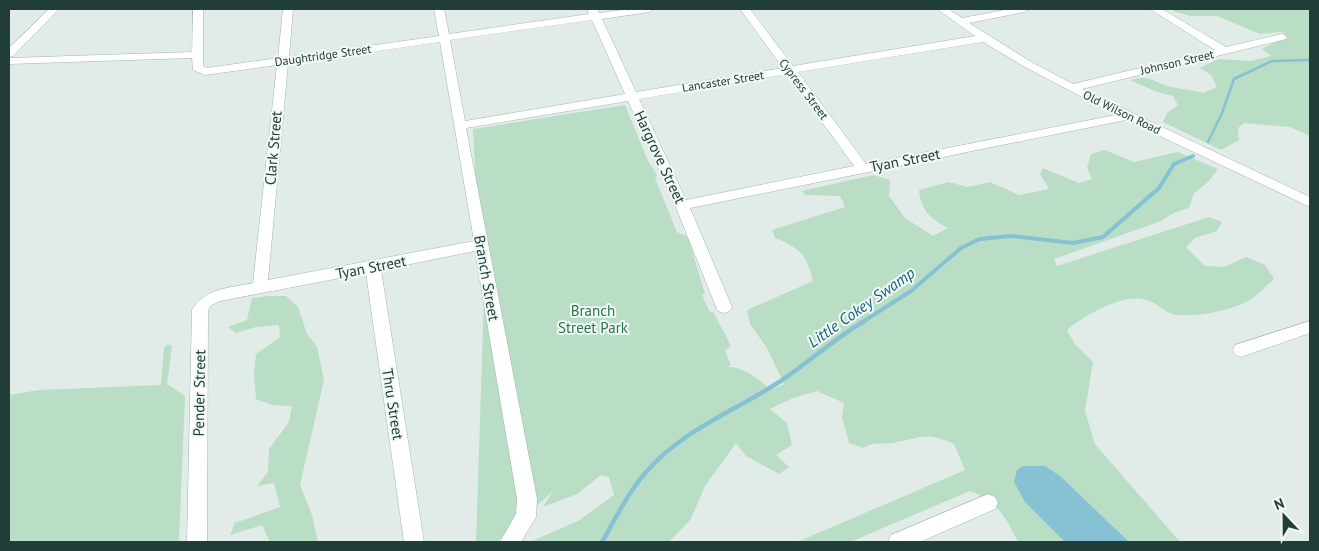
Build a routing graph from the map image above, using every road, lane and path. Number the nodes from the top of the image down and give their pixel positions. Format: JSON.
{"nodes":[{"id":1,"x":54,"y":9,"type":"edge"},
{"id":2,"x":198,"y":9,"type":"edge"},
{"id":3,"x":288,"y":9,"type":"edge"},
{"id":4,"x":439,"y":9,"type":"edge"},
{"id":5,"x":649,"y":9,"type":"edge"},
{"id":6,"x":745,"y":9,"type":"edge"},
{"id":7,"x":942,"y":9,"type":"edge"},
{"id":8,"x":1024,"y":9,"type":"edge"},
{"id":9,"x":1155,"y":9,"type":"edge"},
{"id":10,"x":594,"y":13,"type":"edge"},
{"id":11,"x":960,"y":22,"type":"junction"},
{"id":12,"x":1282,"y":37,"type":"dead end"},
{"id":13,"x":444,"y":38,"type":"junction"},
{"id":14,"x":985,"y":38,"type":"junction"},
{"id":15,"x":1224,"y":51,"type":"junction"},
{"id":16,"x":9,"y":54,"type":"edge"},
{"id":17,"x":197,"y":55,"type":"junction"},
{"id":18,"x":9,"y":61,"type":"edge"},
{"id":19,"x":282,"y":61,"type":"junction"},
{"id":20,"x":789,"y":70,"type":"junction"},
{"id":21,"x":1072,"y":88,"type":"junction"},
{"id":22,"x":631,"y":97,"type":"junction"},
{"id":23,"x":1128,"y":116,"type":"junction"},
{"id":24,"x":461,"y":125,"type":"junction"},
{"id":25,"x":864,"y":169,"type":"junction"},
{"id":26,"x":1310,"y":202,"type":"edge"},
{"id":27,"x":682,"y":205,"type":"junction"},
{"id":28,"x":481,"y":244,"type":"junction"},
{"id":29,"x":372,"y":267,"type":"junction"},
{"id":30,"x":260,"y":288,"type":"junction"},
{"id":31,"x":724,"y":307,"type":"dead end"},
{"id":32,"x":1310,"y":327,"type":"edge"},
{"id":33,"x":1241,"y":350,"type":"dead end"},
{"id":34,"x":988,"y":504,"type":"dead end"},
{"id":35,"x":197,"y":542,"type":"edge"},
{"id":36,"x":414,"y":542,"type":"edge"},
{"id":37,"x":510,"y":542,"type":"edge"},
{"id":38,"x":898,"y":542,"type":"edge"}],
"edges":[{"from":1,"to":16,"type":"street"},
{"from":2,"to":17,"type":"street"},
{"from":3,"to":19,"type":"street","name":"Clark Street"},
{"from":4,"to":13,"type":"street","name":"Branch Street"},
{"from":5,"to":10,"type":"street","name":"Daughtridge Street"},
{"from":6,"to":20,"type":"street","name":"Cypress Street"},
{"from":7,"to":11,"type":"street","name":"Old Wilson Road"},
{"from":8,"to":11,"type":"street"},
{"from":9,"to":15,"type":"street"},
{"from":10,"to":13,"type":"street","name":"Daughtridge Street"},
{"from":10,"to":22,"type":"street","name":"Hargrove Street"},
{"from":11,"to":14,"type":"street","name":"Old Wilson Road"},
{"from":12,"to":15,"type":"street","name":"Johnson Street"},
{"from":13,"to":19,"type":"street","name":"Daughtridge Street"},
{"from":13,"to":24,"type":"street","name":"Branch Street"},
{"from":14,"to":20,"type":"street","name":"Lancaster Street"},
{"from":14,"to":21,"type":"street","name":"Old Wilson Road"},
{"from":15,"to":21,"type":"street","name":"Johnson Street"},
{"from":17,"to":18,"type":"street"},
{"from":17,"to":19,"type":"street","name":"Daughtridge Street"},
{"from":19,"to":30,"type":"street","name":"Clark Street"},
{"from":20,"to":22,"type":"street","name":"Lancaster Street"},
{"from":20,"to":25,"type":"street","name":"Cypress Street"},
{"from":21,"to":23,"type":"street","name":"Old Wilson Road"},
{"from":22,"to":24,"type":"street","name":"Lancaster Street"},
{"from":22,"to":27,"type":"street","name":"Hargrove Street"},
{"from":23,"to":25,"type":"street","name":"Tyan Street"},
{"from":23,"to":26,"type":"street","name":"Old Wilson Road"},
{"from":24,"to":28,"type":"street","name":"Branch Street"},
{"from":25,"to":27,"type":"street","name":"Tyan Street"},
{"from":27,"to":31,"type":"street","name":"Hargrove Street"},
{"from":28,"to":29,"type":"street","name":"Tyan Street"},
{"from":28,"to":37,"type":"street","name":"Branch Street"},
{"from":29,"to":30,"type":"street","name":"Tyan Street"},
{"from":29,"to":36,"type":"street","name":"Thru Street"},
{"from":30,"to":35,"type":"street","name":"Pender Street"},
{"from":32,"to":33,"type":"street"},
{"from":34,"to":38,"type":"street"}]}
